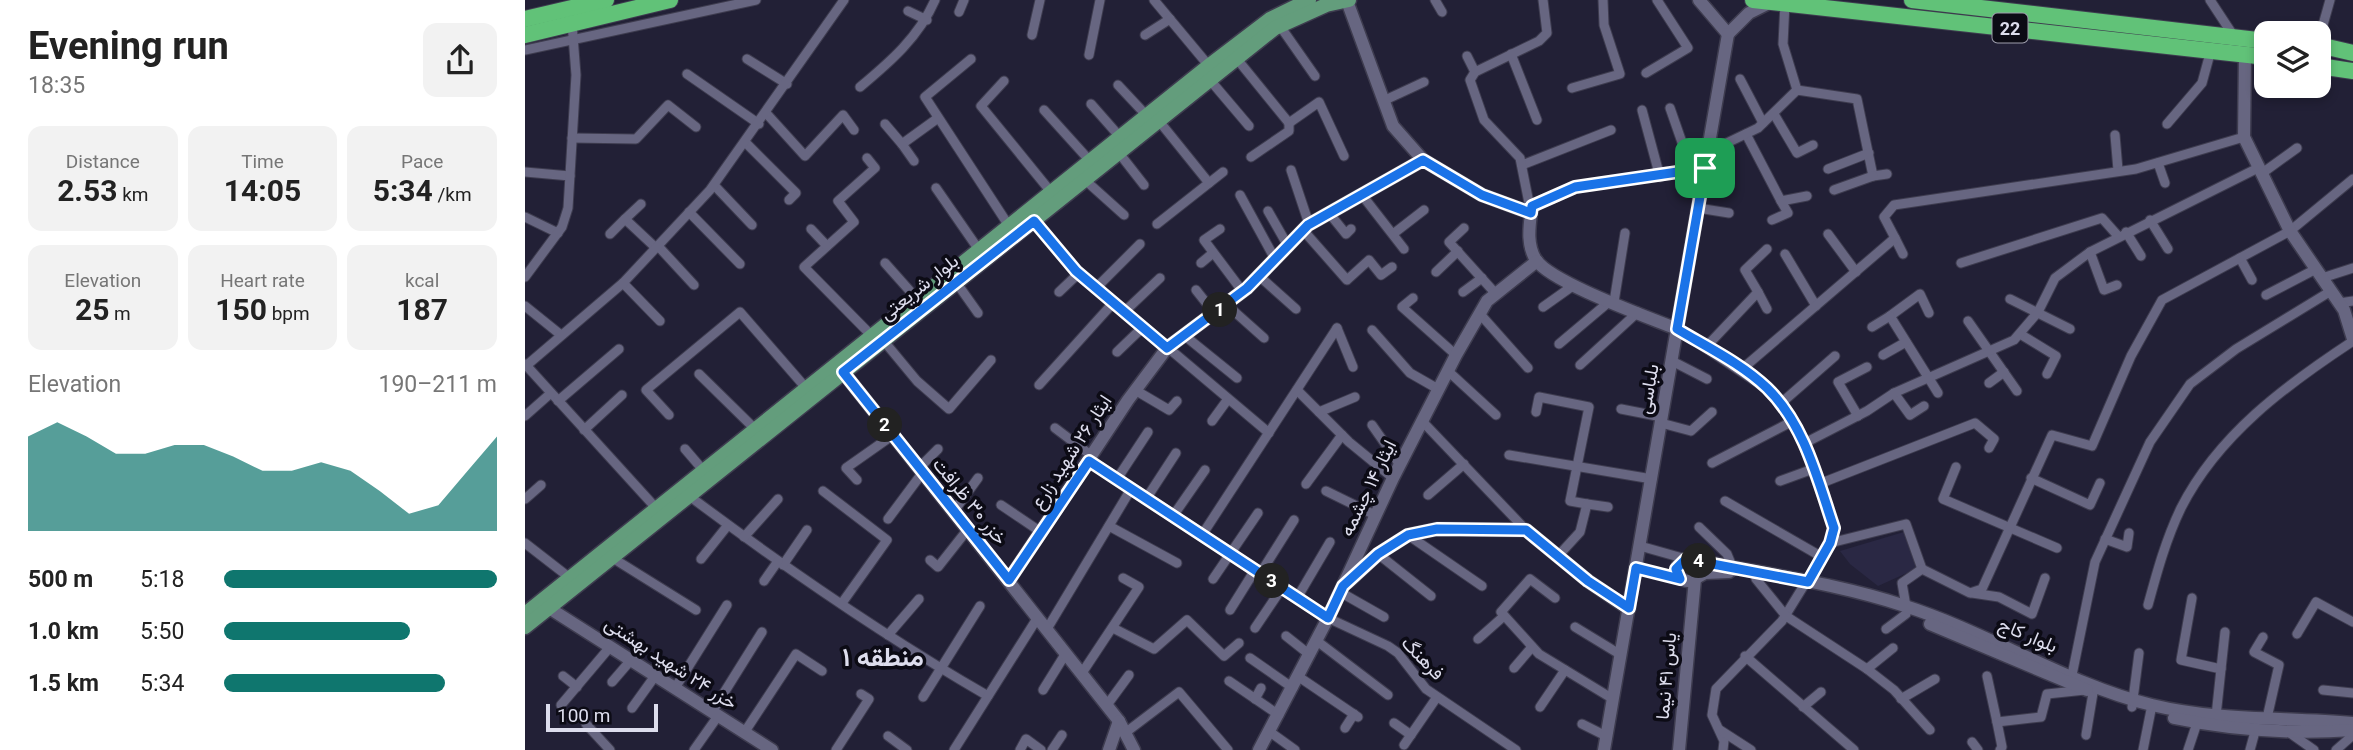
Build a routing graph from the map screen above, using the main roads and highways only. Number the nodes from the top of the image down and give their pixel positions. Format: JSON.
{"nodes":[{"id":1,"x":606,"y":0,"type":"edge"},
{"id":2,"x":670,"y":0,"type":"edge"},
{"id":3,"x":1309,"y":0,"type":"edge"},
{"id":4,"x":1348,"y":0,"type":"edge"},
{"id":5,"x":1753,"y":0,"type":"edge"},
{"id":6,"x":1912,"y":0,"type":"edge"},
{"id":7,"x":1778,"y":2,"type":"edge"},
{"id":8,"x":1981,"y":4,"type":"edge"},
{"id":9,"x":525,"y":19,"type":"edge"},
{"id":10,"x":525,"y":35,"type":"edge"},
{"id":11,"x":2254,"y":40,"type":"edge"},
{"id":12,"x":2331,"y":44,"type":"edge"},
{"id":13,"x":2331,"y":47,"type":"edge"},
{"id":14,"x":2353,"y":47,"type":"edge"},
{"id":15,"x":2353,"y":54,"type":"edge"},
{"id":16,"x":2254,"y":55,"type":"edge"},
{"id":17,"x":2331,"y":68,"type":"edge"},
{"id":18,"x":2353,"y":71,"type":"edge"},
{"id":19,"x":1210,"y":73,"type":"junction"},
{"id":20,"x":1153,"y":118,"type":"junction"},
{"id":21,"x":905,"y":316,"type":"junction"},
{"id":22,"x":877,"y":338,"type":"junction"},
{"id":23,"x":527,"y":610,"type":"edge"},
{"id":24,"x":525,"y":627,"type":"edge"}],
"edges":[{"from":1,"to":9,"type":"highway"},
{"from":2,"to":10,"type":"highway"},
{"from":3,"to":19,"type":"main road","name":"بلوار شریعتی"},
{"from":4,"to":19,"type":"main road","name":"بلوار شریعتی"},
{"from":5,"to":7,"type":"highway","number":"22"},
{"from":6,"to":8,"type":"highway","number":"22"},
{"from":7,"to":16,"type":"highway","number":"22"},
{"from":8,"to":11,"type":"highway","number":"22"},
{"from":12,"to":14,"type":"highway"},
{"from":13,"to":15,"type":"highway"},
{"from":17,"to":18,"type":"highway"},
{"from":19,"to":20,"type":"main road","name":"بلوار شریعتی"},
{"from":20,"to":21,"type":"main road","name":"بلوار شریعتی"},
{"from":20,"to":21,"type":"main road","name":"بلوار شریعتی"},
{"from":21,"to":22,"type":"main road","name":"بلوار شریعتی"},
{"from":22,"to":23,"type":"main road","name":"بلوار شریعتی"},
{"from":22,"to":24,"type":"main road","name":"بلوار شریعتی"}]}
